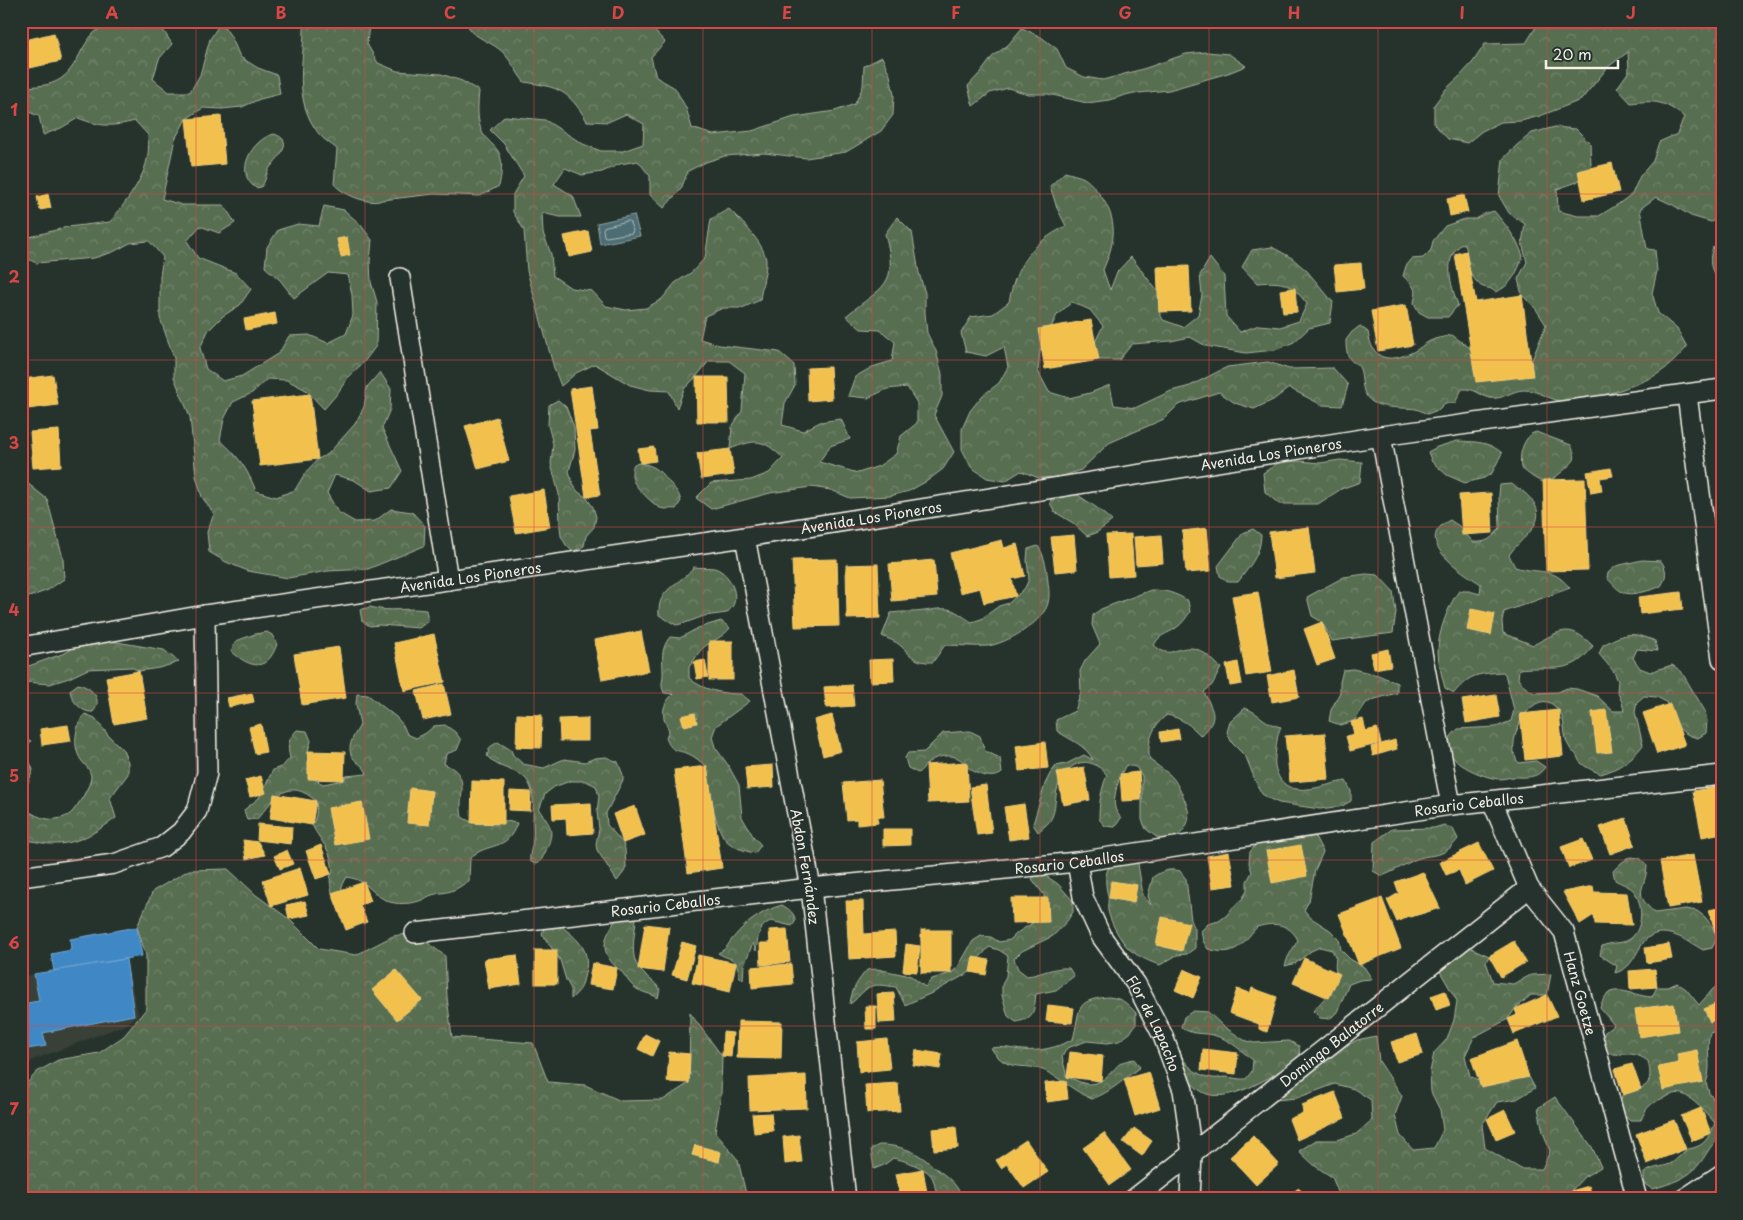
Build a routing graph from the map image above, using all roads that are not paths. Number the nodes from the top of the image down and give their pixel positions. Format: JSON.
{"nodes":[{"id":1,"x":400,"y":278,"type":"dead end"},
{"id":2,"x":1722,"y":389,"type":"edge"},
{"id":3,"x":1687,"y":395,"type":"junction"},
{"id":4,"x":1381,"y":436,"type":"junction"},
{"id":5,"x":745,"y":537,"type":"junction"},
{"id":6,"x":448,"y":580,"type":"junction"},
{"id":7,"x":204,"y":615,"type":"junction"},
{"id":8,"x":21,"y":647,"type":"edge"},
{"id":9,"x":1722,"y":659,"type":"edge"},
{"id":10,"x":1722,"y":775,"type":"edge"},
{"id":11,"x":1492,"y":801,"type":"junction"},
{"id":12,"x":1451,"y":805,"type":"junction"},
{"id":13,"x":1077,"y":862,"type":"junction"},
{"id":14,"x":21,"y":877,"type":"edge"},
{"id":15,"x":811,"y":888,"type":"junction"},
{"id":16,"x":1529,"y":888,"type":"junction"},
{"id":17,"x":415,"y":933,"type":"dead end"},
{"id":18,"x":1192,"y":1154,"type":"junction"},
{"id":19,"x":1722,"y":1174,"type":"edge"},
{"id":20,"x":846,"y":1199,"type":"edge"},
{"id":21,"x":1134,"y":1199,"type":"edge"},
{"id":22,"x":1190,"y":1199,"type":"edge"},
{"id":23,"x":1637,"y":1199,"type":"edge"},
{"id":24,"x":1684,"y":1199,"type":"edge"}],
"edges":[{"from":1,"to":6,"type":"street"},
{"from":2,"to":3,"type":"street","name":"Avenida Los Pioneros"},
{"from":3,"to":4,"type":"street","name":"Avenida Los Pioneros"},
{"from":3,"to":9,"type":"street"},
{"from":4,"to":5,"type":"street","name":"Avenida Los Pioneros"},
{"from":4,"to":12,"type":"street"},
{"from":5,"to":6,"type":"street","name":"Avenida Los Pioneros"},
{"from":5,"to":15,"type":"street","name":"Abdon Fernández"},
{"from":6,"to":7,"type":"street","name":"Avenida Los Pioneros"},
{"from":7,"to":8,"type":"street","name":"Avenida Los Pioneros"},
{"from":7,"to":14,"type":"street"},
{"from":10,"to":11,"type":"street","name":"Rosario Ceballos"},
{"from":11,"to":12,"type":"street","name":"Rosario Ceballos"},
{"from":11,"to":16,"type":"street","name":"Hanz Goetze"},
{"from":12,"to":13,"type":"street","name":"Rosario Ceballos"},
{"from":13,"to":15,"type":"street","name":"Rosario Ceballos"},
{"from":13,"to":18,"type":"street","name":"Flor de Lapacho"},
{"from":15,"to":17,"type":"street","name":"Rosario Ceballos"},
{"from":15,"to":20,"type":"street","name":"Abdon Fernández"},
{"from":16,"to":18,"type":"street","name":"Domingo Balatorre"},
{"from":16,"to":23,"type":"street","name":"Hanz Goetze"},
{"from":18,"to":21,"type":"street","name":"Domingo Balatorre"},
{"from":18,"to":22,"type":"street","name":"Flor de Lapacho"},
{"from":19,"to":24,"type":"street"}]}
